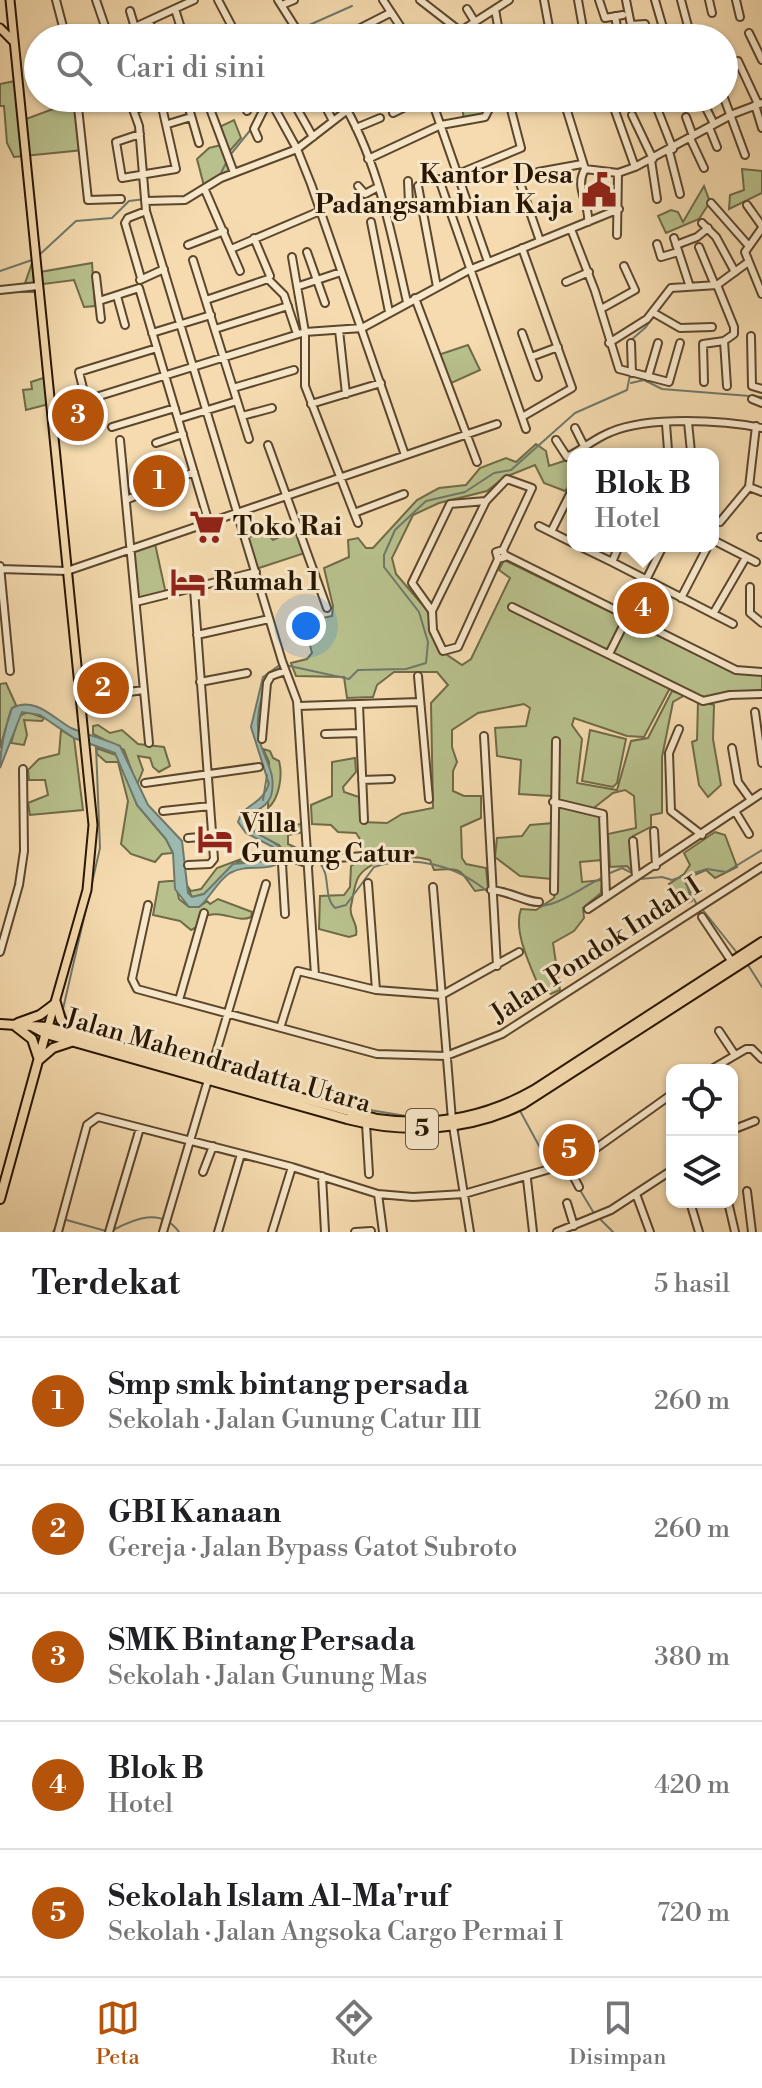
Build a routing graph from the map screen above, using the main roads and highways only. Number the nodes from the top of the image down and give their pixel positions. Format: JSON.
{"nodes":[{"id":1,"x":10,"y":0,"type":"edge"},
{"id":2,"x":0,"y":28,"type":"edge"},
{"id":3,"x":13,"y":41,"type":"junction"},
{"id":4,"x":762,"y":942,"type":"edge"},
{"id":5,"x":762,"y":950,"type":"edge"},
{"id":6,"x":56,"y":1003,"type":"junction"},
{"id":7,"x":0,"y":1024,"type":"edge"},
{"id":8,"x":13,"y":1024,"type":"junction"},
{"id":9,"x":47,"y":1030,"type":"junction"},
{"id":10,"x":77,"y":1039,"type":"junction"},
{"id":11,"x":39,"y":1060,"type":"junction"},
{"id":12,"x":208,"y":1076,"type":"junction"},
{"id":13,"x":453,"y":1123,"type":"junction"},
{"id":14,"x":0,"y":1199,"type":"edge"}],
"edges":[{"from":1,"to":3,"type":"main road"},
{"from":2,"to":3,"type":"main road"},
{"from":3,"to":6,"type":"main road"},
{"from":4,"to":13,"type":"highway","name":"Jalan Mahendradatta Utara","number":"5"},
{"from":5,"to":13,"type":"highway","name":"Jalan Mahendradatta Utara","number":"5"},
{"from":6,"to":8,"type":"highway"},
{"from":6,"to":9,"type":"main road"},
{"from":6,"to":10,"type":"highway"},
{"from":7,"to":8,"type":"highway","number":"5"},
{"from":8,"to":9,"type":"highway","number":"5"},
{"from":8,"to":11,"type":"highway"},
{"from":9,"to":10,"type":"highway","name":"Jalan Mahendradatta Utara","number":"5"},
{"from":9,"to":11,"type":"highway"},
{"from":10,"to":11,"type":"highway"},
{"from":10,"to":12,"type":"highway","name":"Jalan Mahendradatta Utara","number":"5"},
{"from":11,"to":14,"type":"highway"},
{"from":12,"to":13,"type":"highway","name":"Jalan Mahendradatta Utara","number":"5"},
{"from":12,"to":13,"type":"highway","name":"Jalan Mahendradatta Utara","number":"5"}]}
